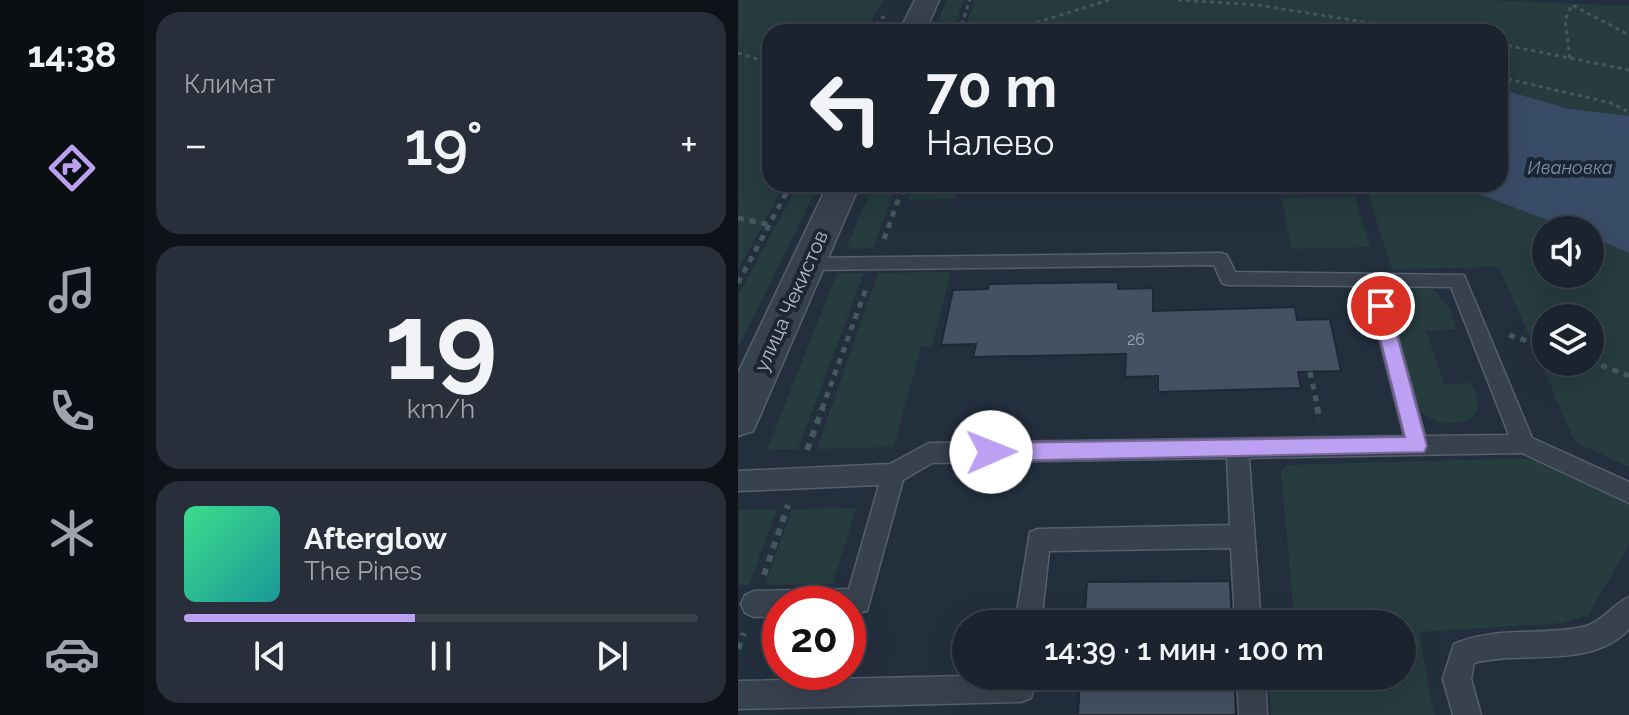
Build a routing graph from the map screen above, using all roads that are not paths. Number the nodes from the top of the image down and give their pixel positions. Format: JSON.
{"nodes":[{"id":1,"x":927,"y":0,"type":"edge"},
{"id":2,"x":916,"y":24,"type":"edge"},
{"id":3,"x":840,"y":192,"type":"edge"},
{"id":4,"x":808,"y":264,"type":"junction"},
{"id":5,"x":1373,"y":278,"type":"junction"},
{"id":6,"x":738,"y":418,"type":"edge"},
{"id":7,"x":1524,"y":444,"type":"junction"},
{"id":8,"x":1417,"y":446,"type":"junction"},
{"id":9,"x":1237,"y":448,"type":"junction"},
{"id":10,"x":893,"y":474,"type":"junction"},
{"id":11,"x":738,"y":481,"type":"edge"},
{"id":12,"x":1629,"y":493,"type":"edge"},
{"id":13,"x":1243,"y":536,"type":"junction"},
{"id":14,"x":754,"y":604,"type":"road end"},
{"id":15,"x":1030,"y":610,"type":"edge"},
{"id":16,"x":1247,"y":610,"type":"edge"},
{"id":17,"x":1629,"y":610,"type":"edge"},
{"id":18,"x":952,"y":690,"type":"edge"},
{"id":19,"x":1252,"y":690,"type":"edge"},
{"id":20,"x":738,"y":695,"type":"edge"},
{"id":21,"x":1253,"y":715,"type":"edge"},
{"id":22,"x":1467,"y":715,"type":"edge"}],
"edges":[{"from":1,"to":2,"type":"street"},
{"from":3,"to":4,"type":"street","name":"улица Чекистов"},
{"from":4,"to":5,"type":"lane"},
{"from":4,"to":6,"type":"street","name":"улица Чекистов"},
{"from":5,"to":7,"type":"lane"},
{"from":5,"to":8,"type":"lane"},
{"from":7,"to":8,"type":"lane"},
{"from":7,"to":12,"type":"lane"},
{"from":8,"to":9,"type":"lane"},
{"from":9,"to":10,"type":"lane"},
{"from":9,"to":13,"type":"lane"},
{"from":10,"to":11,"type":"lane"},
{"from":10,"to":14,"type":"lane"},
{"from":13,"to":15,"type":"lane"},
{"from":13,"to":16,"type":"lane"},
{"from":17,"to":22,"type":"lane"},
{"from":18,"to":20,"type":"lane"},
{"from":19,"to":21,"type":"lane"}]}
